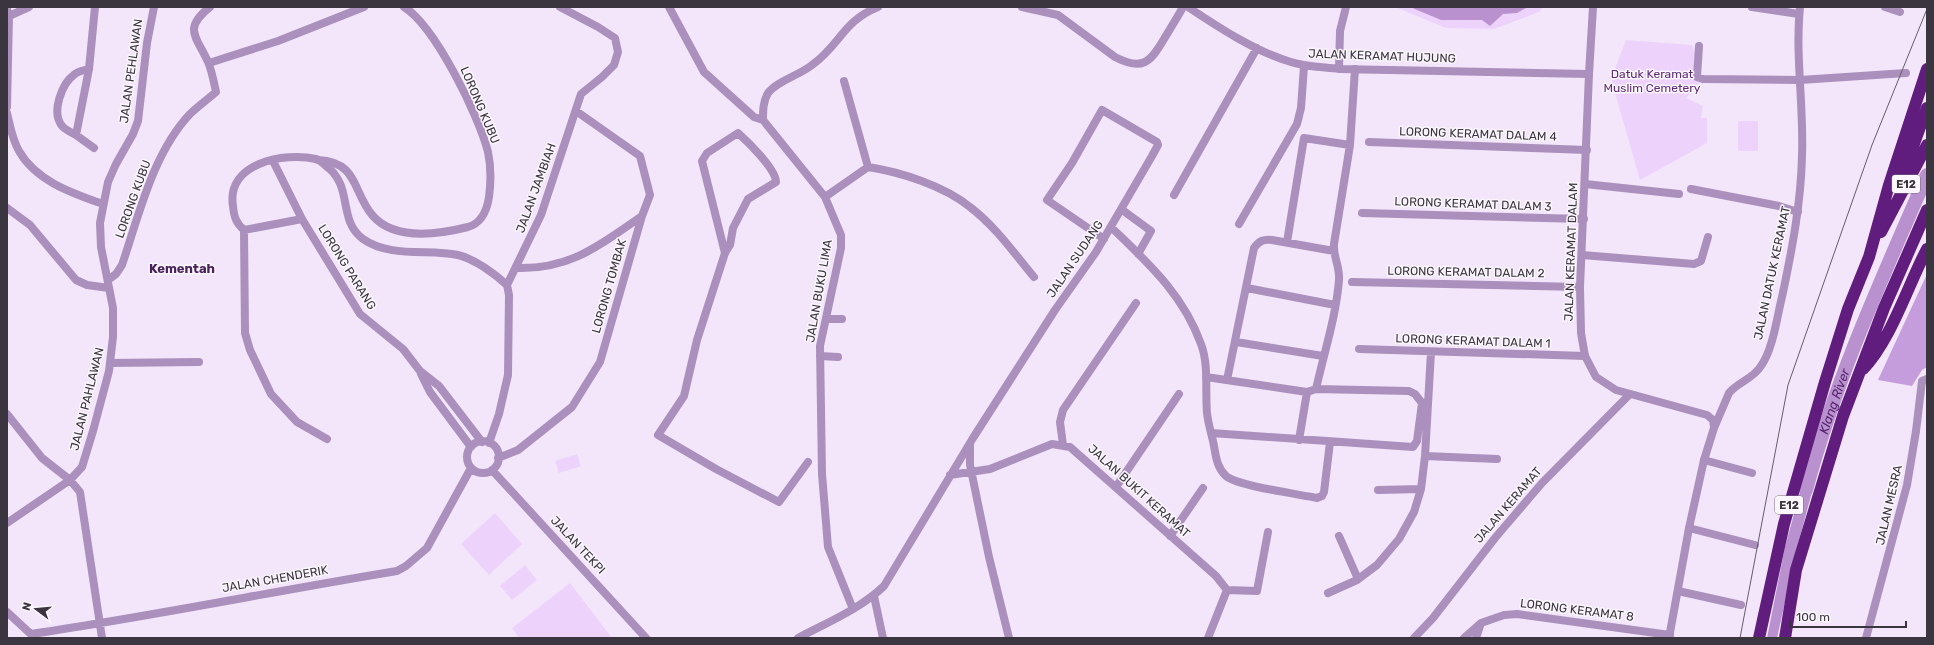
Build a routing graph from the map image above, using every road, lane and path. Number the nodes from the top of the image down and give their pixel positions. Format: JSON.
{"nodes":[{"id":1,"x":29,"y":7,"type":"edge"},
{"id":2,"x":95,"y":7,"type":"edge"},
{"id":3,"x":154,"y":7,"type":"edge"},
{"id":4,"x":210,"y":7,"type":"edge"},
{"id":5,"x":364,"y":7,"type":"edge"},
{"id":6,"x":404,"y":7,"type":"edge"},
{"id":7,"x":560,"y":7,"type":"edge"},
{"id":8,"x":669,"y":7,"type":"edge"},
{"id":9,"x":878,"y":7,"type":"edge"},
{"id":10,"x":1022,"y":7,"type":"edge"},
{"id":11,"x":1063,"y":7,"type":"edge"},
{"id":12,"x":1183,"y":7,"type":"edge"},
{"id":13,"x":1188,"y":7,"type":"edge"},
{"id":14,"x":1346,"y":7,"type":"edge"},
{"id":15,"x":1593,"y":7,"type":"edge"},
{"id":16,"x":1752,"y":7,"type":"edge"},
{"id":17,"x":1885,"y":7,"type":"edge"},
{"id":18,"x":1800,"y":10,"type":"edge"},
{"id":19,"x":1900,"y":12,"type":"dead end"},
{"id":20,"x":8,"y":13,"type":"edge"},
{"id":21,"x":1058,"y":15,"type":"junction"},
{"id":22,"x":1699,"y":46,"type":"dead end"},
{"id":23,"x":1257,"y":48,"type":"junction"},
{"id":24,"x":208,"y":63,"type":"junction"},
{"id":25,"x":1304,"y":66,"type":"junction"},
{"id":26,"x":1339,"y":68,"type":"junction"},
{"id":27,"x":89,"y":69,"type":"junction"},
{"id":28,"x":1355,"y":69,"type":"junction"},
{"id":29,"x":1927,"y":69,"type":"edge"},
{"id":30,"x":1906,"y":73,"type":"dead end"},
{"id":31,"x":1589,"y":74,"type":"junction"},
{"id":32,"x":1800,"y":80,"type":"junction"},
{"id":33,"x":844,"y":81,"type":"dead end"},
{"id":34,"x":7,"y":107,"type":"edge"},
{"id":35,"x":1927,"y":108,"type":"edge"},
{"id":36,"x":576,"y":111,"type":"junction"},
{"id":37,"x":7,"y":113,"type":"edge"},
{"id":38,"x":763,"y":120,"type":"junction"},
{"id":39,"x":76,"y":135,"type":"junction"},
{"id":40,"x":1369,"y":142,"type":"dead end"},
{"id":41,"x":1350,"y":145,"type":"junction"},
{"id":42,"x":1927,"y":145,"type":"edge"},
{"id":43,"x":94,"y":148,"type":"dead end"},
{"id":44,"x":1587,"y":150,"type":"junction"},
{"id":45,"x":318,"y":160,"type":"junction"},
{"id":46,"x":273,"y":161,"type":"junction"},
{"id":47,"x":868,"y":167,"type":"junction"},
{"id":48,"x":1585,"y":184,"type":"junction"},
{"id":49,"x":1691,"y":189,"type":"dead end"},
{"id":50,"x":1679,"y":194,"type":"dead end"},
{"id":51,"x":1174,"y":195,"type":"dead end"},
{"id":52,"x":825,"y":196,"type":"junction"},
{"id":53,"x":103,"y":204,"type":"junction"},
{"id":54,"x":7,"y":208,"type":"edge"},
{"id":55,"x":1121,"y":209,"type":"junction"},
{"id":56,"x":1927,"y":210,"type":"edge"},
{"id":57,"x":1798,"y":212,"type":"junction"},
{"id":58,"x":1362,"y":213,"type":"dead end"},
{"id":59,"x":642,"y":216,"type":"junction"},
{"id":60,"x":302,"y":219,"type":"junction"},
{"id":61,"x":1584,"y":219,"type":"junction"},
{"id":62,"x":1239,"y":224,"type":"dead end"},
{"id":63,"x":1885,"y":224,"type":"junction"},
{"id":64,"x":1927,"y":227,"type":"edge"},
{"id":65,"x":1111,"y":228,"type":"junction"},
{"id":66,"x":244,"y":230,"type":"junction"},
{"id":67,"x":1708,"y":237,"type":"dead end"},
{"id":68,"x":1104,"y":239,"type":"junction"},
{"id":69,"x":1287,"y":242,"type":"junction"},
{"id":70,"x":1927,"y":248,"type":"edge"},
{"id":71,"x":1334,"y":251,"type":"junction"},
{"id":72,"x":725,"y":252,"type":"junction"},
{"id":73,"x":1138,"y":254,"type":"junction"},
{"id":74,"x":1582,"y":255,"type":"junction"},
{"id":75,"x":1869,"y":256,"type":"junction"},
{"id":76,"x":516,"y":268,"type":"junction"},
{"id":77,"x":1034,"y":277,"type":"dead end"},
{"id":78,"x":1352,"y":282,"type":"dead end"},
{"id":79,"x":108,"y":284,"type":"junction"},
{"id":80,"x":507,"y":285,"type":"junction"},
{"id":81,"x":1580,"y":287,"type":"junction"},
{"id":82,"x":1247,"y":288,"type":"junction"},
{"id":83,"x":1136,"y":303,"type":"dead end"},
{"id":84,"x":1335,"y":305,"type":"junction"},
{"id":85,"x":1884,"y":308,"type":"junction"},
{"id":86,"x":826,"y":319,"type":"junction"},
{"id":87,"x":842,"y":319,"type":"dead end"},
{"id":88,"x":1236,"y":342,"type":"junction"},
{"id":89,"x":1359,"y":349,"type":"dead end"},
{"id":90,"x":1431,"y":352,"type":"junction"},
{"id":91,"x":820,"y":356,"type":"junction"},
{"id":92,"x":1323,"y":356,"type":"junction"},
{"id":93,"x":1585,"y":356,"type":"junction"},
{"id":94,"x":838,"y":357,"type":"dead end"},
{"id":95,"x":199,"y":362,"type":"dead end"},
{"id":96,"x":110,"y":363,"type":"junction"},
{"id":97,"x":420,"y":371,"type":"junction"},
{"id":98,"x":1858,"y":374,"type":"junction"},
{"id":99,"x":1206,"y":377,"type":"junction"},
{"id":100,"x":1927,"y":379,"type":"edge"},
{"id":101,"x":1227,"y":380,"type":"junction"},
{"id":102,"x":1316,"y":389,"type":"junction"},
{"id":103,"x":1307,"y":392,"type":"junction"},
{"id":104,"x":1179,"y":394,"type":"dead end"},
{"id":105,"x":1629,"y":395,"type":"junction"},
{"id":106,"x":1722,"y":407,"type":"junction"},
{"id":107,"x":7,"y":414,"type":"edge"},
{"id":108,"x":1707,"y":415,"type":"junction"},
{"id":109,"x":10,"y":424,"type":"edge"},
{"id":110,"x":1714,"y":428,"type":"junction"},
{"id":111,"x":1211,"y":433,"type":"junction"},
{"id":112,"x":327,"y":438,"type":"dead end"},
{"id":113,"x":1299,"y":440,"type":"junction"},
{"id":114,"x":486,"y":442,"type":"junction"},
{"id":115,"x":1330,"y":442,"type":"junction"},
{"id":116,"x":970,"y":444,"type":"junction"},
{"id":117,"x":1063,"y":445,"type":"junction"},
{"id":118,"x":471,"y":447,"type":"junction"},
{"id":119,"x":1425,"y":456,"type":"junction"},
{"id":120,"x":498,"y":458,"type":"junction"},
{"id":121,"x":1497,"y":459,"type":"dead end"},
{"id":122,"x":1704,"y":460,"type":"junction"},
{"id":123,"x":808,"y":462,"type":"dead end"},
{"id":124,"x":471,"y":468,"type":"junction"},
{"id":125,"x":492,"y":470,"type":"junction"},
{"id":126,"x":972,"y":471,"type":"junction"},
{"id":127,"x":1752,"y":473,"type":"dead end"},
{"id":128,"x":950,"y":475,"type":"junction"},
{"id":129,"x":70,"y":480,"type":"junction"},
{"id":130,"x":1116,"y":487,"type":"junction"},
{"id":131,"x":1203,"y":488,"type":"dead end"},
{"id":132,"x":1421,"y":489,"type":"junction"},
{"id":133,"x":1378,"y":490,"type":"dead end"},
{"id":134,"x":7,"y":523,"type":"edge"},
{"id":135,"x":1689,"y":528,"type":"junction"},
{"id":136,"x":1268,"y":532,"type":"dead end"},
{"id":137,"x":1170,"y":536,"type":"junction"},
{"id":138,"x":1339,"y":536,"type":"dead end"},
{"id":139,"x":1754,"y":545,"type":"dead end"},
{"id":140,"x":1358,"y":579,"type":"junction"},
{"id":141,"x":1227,"y":590,"type":"junction"},
{"id":142,"x":1678,"y":591,"type":"junction"},
{"id":143,"x":1328,"y":593,"type":"dead end"},
{"id":144,"x":874,"y":596,"type":"junction"},
{"id":145,"x":1741,"y":606,"type":"dead end"},
{"id":146,"x":853,"y":609,"type":"junction"},
{"id":147,"x":7,"y":612,"type":"edge"},
{"id":148,"x":1481,"y":622,"type":"junction"},
{"id":149,"x":100,"y":624,"type":"junction"},
{"id":150,"x":33,"y":636,"type":"edge"},
{"id":151,"x":1669,"y":637,"type":"edge"},
{"id":152,"x":102,"y":638,"type":"edge"},
{"id":153,"x":646,"y":638,"type":"edge"},
{"id":154,"x":798,"y":638,"type":"edge"},
{"id":155,"x":883,"y":638,"type":"edge"},
{"id":156,"x":1009,"y":638,"type":"edge"},
{"id":157,"x":1208,"y":638,"type":"edge"},
{"id":158,"x":1414,"y":638,"type":"edge"},
{"id":159,"x":1464,"y":638,"type":"edge"},
{"id":160,"x":1476,"y":638,"type":"edge"},
{"id":161,"x":1759,"y":638,"type":"edge"},
{"id":162,"x":1786,"y":638,"type":"edge"},
{"id":163,"x":1866,"y":638,"type":"edge"}],
"edges":[{"from":1,"to":20,"type":"street"},
{"from":2,"to":27,"type":"street"},
{"from":3,"to":53,"type":"street","name":"JALAN PEHLAWAN"},
{"from":4,"to":24,"type":"street"},
{"from":5,"to":24,"type":"street"},
{"from":6,"to":45,"type":"street","name":"LORONG KUBU"},
{"from":7,"to":36,"type":"street","name":"JALAN JAMBIAH"},
{"from":8,"to":38,"type":"street","name":"JALAN BUKU LIMA"},
{"from":9,"to":38,"type":"street"},
{"from":10,"to":21,"type":"street"},
{"from":11,"to":21,"type":"street"},
{"from":12,"to":21,"type":"street"},
{"from":13,"to":23,"type":"street","name":"JALAN KERAMAT HUJUNG"},
{"from":14,"to":26,"type":"street"},
{"from":15,"to":31,"type":"street","name":"JALAN KERAMAT DALAM"},
{"from":16,"to":18,"type":"street"},
{"from":17,"to":19,"type":"street"},
{"from":18,"to":32,"type":"street","name":"JALAN DATUK KERAMAT"},
{"from":20,"to":34,"type":"street"},
{"from":22,"to":32,"type":"street"},
{"from":23,"to":25,"type":"street","name":"JALAN KERAMAT HUJUNG"},
{"from":23,"to":51,"type":"street"},
{"from":24,"to":79,"type":"street","name":"LORONG KUBU"},
{"from":25,"to":26,"type":"street","name":"JALAN KERAMAT HUJUNG"},
{"from":25,"to":62,"type":"street"},
{"from":26,"to":28,"type":"street","name":"JALAN KERAMAT HUJUNG"},
{"from":27,"to":39,"type":"street"},
{"from":27,"to":39,"type":"street"},
{"from":28,"to":31,"type":"street","name":"JALAN KERAMAT HUJUNG"},
{"from":28,"to":41,"type":"street"},
{"from":29,"to":75,"type":"highway"},
{"from":30,"to":32,"type":"street"},
{"from":31,"to":44,"type":"street","name":"JALAN KERAMAT DALAM"},
{"from":32,"to":57,"type":"street","name":"JALAN DATUK KERAMAT"},
{"from":33,"to":47,"type":"street"},
{"from":35,"to":63,"type":"highway"},
{"from":36,"to":59,"type":"street","name":"LORONG TOMBAK"},
{"from":36,"to":76,"type":"street","name":"JALAN JAMBIAH"},
{"from":37,"to":53,"type":"street"},
{"from":38,"to":52,"type":"street","name":"JALAN BUKU LIMA"},
{"from":39,"to":43,"type":"street"},
{"from":40,"to":44,"type":"street","name":"LORONG KERAMAT DALAM 4"},
{"from":41,"to":69,"type":"street"},
{"from":41,"to":71,"type":"street"},
{"from":42,"to":63,"type":"highway","number":"E12"},
{"from":44,"to":48,"type":"street","name":"JALAN KERAMAT DALAM"},
{"from":45,"to":46,"type":"street"},
{"from":45,"to":80,"type":"street"},
{"from":46,"to":60,"type":"street","name":"LORONG PARANG"},
{"from":46,"to":66,"type":"street"},
{"from":47,"to":52,"type":"street"},
{"from":47,"to":77,"type":"street"},
{"from":48,"to":50,"type":"street"},
{"from":48,"to":61,"type":"street","name":"JALAN KERAMAT DALAM"},
{"from":49,"to":57,"type":"street"},
{"from":52,"to":86,"type":"street","name":"JALAN BUKU LIMA"},
{"from":53,"to":79,"type":"street","name":"JALAN PAHLAWAN"},
{"from":54,"to":79,"type":"street"},
{"from":55,"to":65,"type":"street","name":"JALAN SUDANG"},
{"from":55,"to":68,"type":"street","name":"JALAN SUDANG"},
{"from":55,"to":73,"type":"street"},
{"from":56,"to":85,"type":"highway","number":"E12"},
{"from":57,"to":106,"type":"street","name":"JALAN DATUK KERAMAT"},
{"from":58,"to":61,"type":"street","name":"LORONG KERAMAT DALAM 3"},
{"from":59,"to":76,"type":"street"},
{"from":59,"to":120,"type":"street","name":"LORONG TOMBAK"},
{"from":60,"to":66,"type":"street"},
{"from":60,"to":97,"type":"street","name":"LORONG PARANG"},
{"from":61,"to":74,"type":"street","name":"JALAN KERAMAT DALAM"},
{"from":63,"to":75,"type":"highway","number":"E12"},
{"from":64,"to":85,"type":"highway"},
{"from":65,"to":68,"type":"street","name":"JALAN SUDANG"},
{"from":65,"to":73,"type":"street"},
{"from":66,"to":112,"type":"street"},
{"from":67,"to":74,"type":"street"},
{"from":68,"to":116,"type":"street","name":"JALAN SUDANG"},
{"from":69,"to":71,"type":"street"},
{"from":69,"to":82,"type":"street"},
{"from":70,"to":98,"type":"highway"},
{"from":71,"to":84,"type":"street"},
{"from":72,"to":72,"type":"street"},
{"from":72,"to":123,"type":"street"},
{"from":73,"to":99,"type":"street"},
{"from":74,"to":81,"type":"street","name":"JALAN KERAMAT DALAM"},
{"from":75,"to":161,"type":"highway","number":"E12"},
{"from":76,"to":80,"type":"street","name":"JALAN JAMBIAH"},
{"from":78,"to":81,"type":"street","name":"LORONG KERAMAT DALAM 2"},
{"from":79,"to":96,"type":"street","name":"JALAN PAHLAWAN"},
{"from":80,"to":114,"type":"street"},
{"from":81,"to":93,"type":"street","name":"JALAN KERAMAT DALAM"},
{"from":82,"to":84,"type":"street"},
{"from":82,"to":88,"type":"street"},
{"from":83,"to":117,"type":"street"},
{"from":84,"to":92,"type":"street"},
{"from":85,"to":98,"type":"highway","number":"E12"},
{"from":86,"to":87,"type":"street"},
{"from":86,"to":91,"type":"street","name":"JALAN BUKU LIMA"},
{"from":88,"to":92,"type":"street"},
{"from":88,"to":101,"type":"street"},
{"from":89,"to":90,"type":"street","name":"LORONG KERAMAT DALAM 1"},
{"from":90,"to":93,"type":"street","name":"LORONG KERAMAT DALAM 1"},
{"from":90,"to":119,"type":"street"},
{"from":91,"to":94,"type":"street"},
{"from":91,"to":146,"type":"street","name":"JALAN BUKU LIMA"},
{"from":92,"to":102,"type":"street"},
{"from":93,"to":105,"type":"street","name":"JALAN KERAMAT DALAM"},
{"from":95,"to":96,"type":"street"},
{"from":96,"to":129,"type":"street","name":"JALAN PAHLAWAN"},
{"from":97,"to":114,"type":"street","name":"LORONG PARANG"},
{"from":97,"to":118,"type":"street","name":"LORONG PARANG"},
{"from":98,"to":162,"type":"highway","number":"E12"},
{"from":99,"to":101,"type":"street"},
{"from":99,"to":111,"type":"street"},
{"from":100,"to":163,"type":"street","name":"JALAN MESRA"},
{"from":101,"to":103,"type":"street"},
{"from":102,"to":103,"type":"street"},
{"from":102,"to":115,"type":"street"},
{"from":103,"to":113,"type":"street"},
{"from":104,"to":130,"type":"street"},
{"from":105,"to":108,"type":"street","name":"JALAN KERAMAT DALAM"},
{"from":105,"to":158,"type":"street","name":"JALAN KERAMAT"},
{"from":106,"to":108,"type":"street"},
{"from":106,"to":110,"type":"street","name":"JALAN DATUK KERAMAT"},
{"from":107,"to":109,"type":"street"},
{"from":108,"to":110,"type":"street"},
{"from":109,"to":129,"type":"street"},
{"from":110,"to":122,"type":"street","name":"JALAN DATUK KERAMAT"},
{"from":111,"to":113,"type":"street"},
{"from":111,"to":115,"type":"street"},
{"from":113,"to":115,"type":"street"},
{"from":114,"to":118,"type":"street"},
{"from":114,"to":120,"type":"street"},
{"from":116,"to":126,"type":"street"},
{"from":116,"to":128,"type":"street","name":"JALAN SUDANG"},
{"from":117,"to":126,"type":"street"},
{"from":117,"to":130,"type":"street","name":"JALAN BUKIT KERAMAT"},
{"from":118,"to":124,"type":"street"},
{"from":119,"to":121,"type":"street"},
{"from":119,"to":132,"type":"street"},
{"from":120,"to":125,"type":"street"},
{"from":122,"to":127,"type":"street"},
{"from":122,"to":135,"type":"street","name":"JALAN DATUK KERAMAT"},
{"from":124,"to":125,"type":"street"},
{"from":124,"to":149,"type":"street","name":"JALAN CHENDERIK"},
{"from":125,"to":153,"type":"street","name":"JALAN TEKPI"},
{"from":126,"to":128,"type":"street"},
{"from":126,"to":156,"type":"street"},
{"from":128,"to":144,"type":"street","name":"JALAN SUDANG"},
{"from":129,"to":134,"type":"street","name":"JALAN PAHLAWAN"},
{"from":129,"to":149,"type":"street"},
{"from":130,"to":137,"type":"street","name":"JALAN BUKIT KERAMAT"},
{"from":131,"to":137,"type":"street"},
{"from":132,"to":133,"type":"street"},
{"from":132,"to":140,"type":"street"},
{"from":135,"to":139,"type":"street"},
{"from":135,"to":142,"type":"street","name":"JALAN DATUK KERAMAT"},
{"from":136,"to":141,"type":"street"},
{"from":137,"to":141,"type":"street","name":"JALAN BUKIT KERAMAT"},
{"from":138,"to":140,"type":"street"},
{"from":140,"to":143,"type":"street"},
{"from":141,"to":157,"type":"street"},
{"from":142,"to":145,"type":"street"},
{"from":142,"to":151,"type":"street","name":"JALAN DATUK KERAMAT"},
{"from":144,"to":146,"type":"street","name":"JALAN SUDANG"},
{"from":144,"to":155,"type":"street"},
{"from":146,"to":154,"type":"street","name":"JALAN SUDANG"},
{"from":147,"to":150,"type":"street"},
{"from":148,"to":151,"type":"street","name":"LORONG KERAMAT 8"},
{"from":148,"to":159,"type":"street","name":"LORONG KERAMAT 8"},
{"from":148,"to":160,"type":"street"},
{"from":149,"to":150,"type":"street","name":"JALAN CHENDERIK"},
{"from":149,"to":152,"type":"street"}]}
